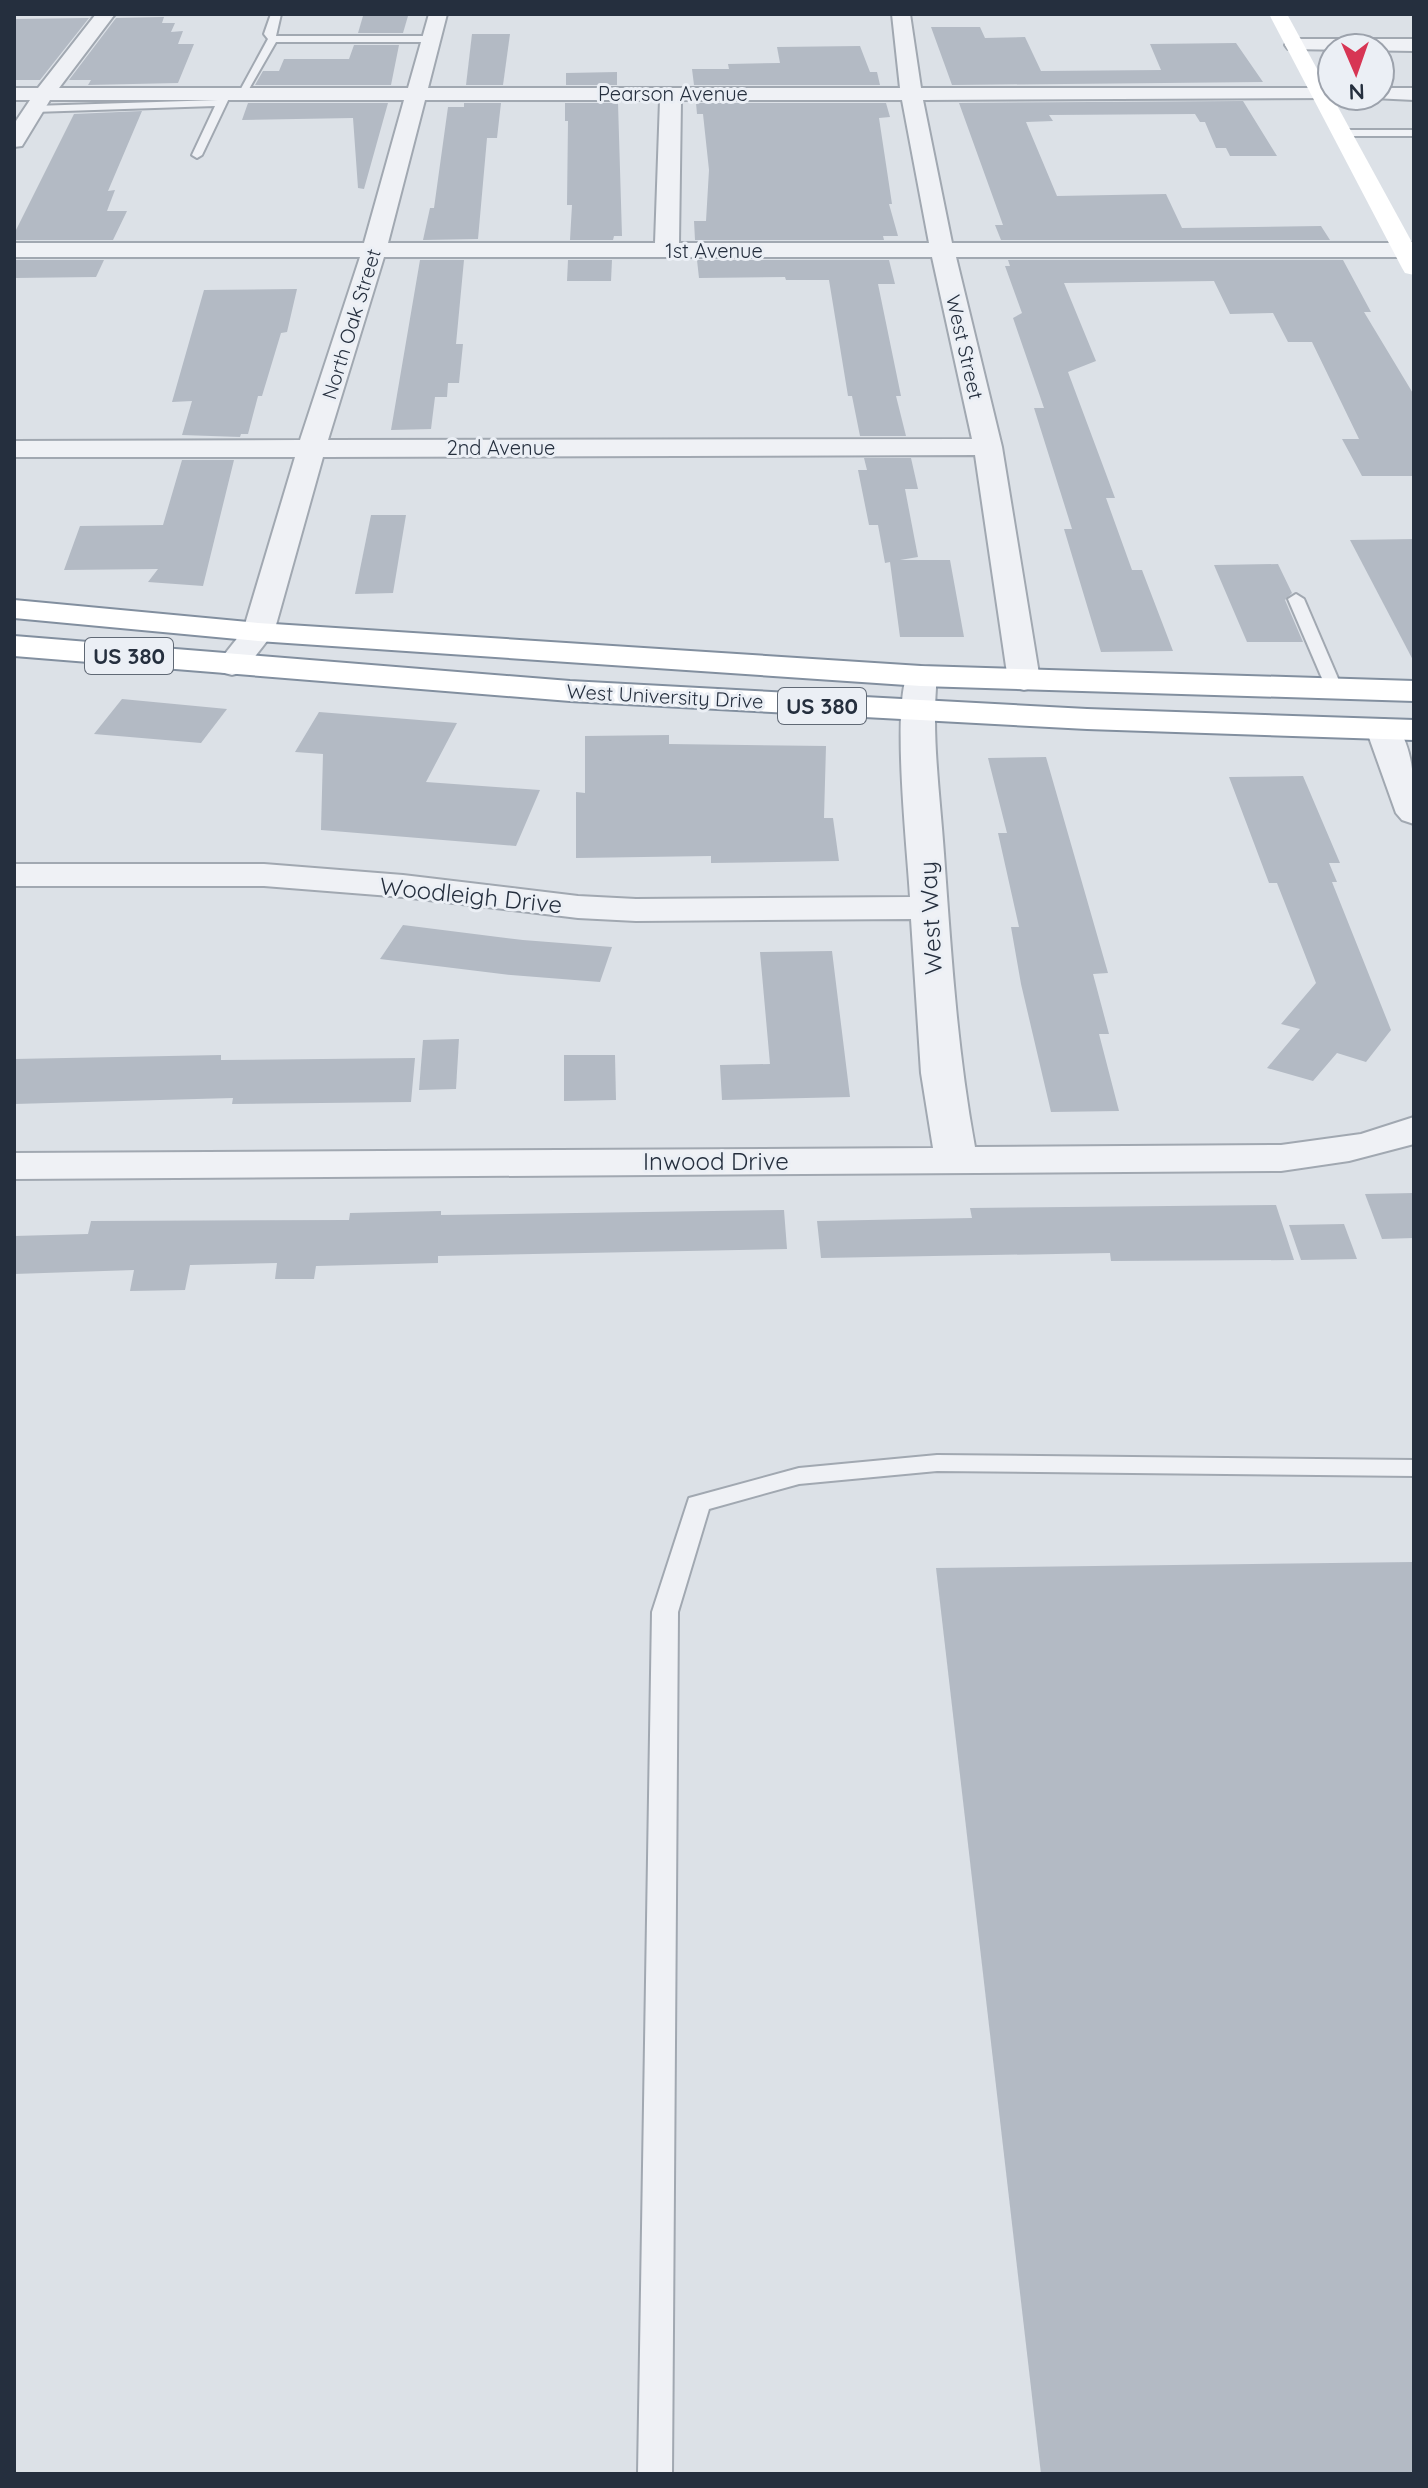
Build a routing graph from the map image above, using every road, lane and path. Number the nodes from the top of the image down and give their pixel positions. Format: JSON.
{"nodes":[{"id":1,"x":106,"y":14,"type":"edge"},
{"id":2,"x":276,"y":14,"type":"edge"},
{"id":3,"x":438,"y":14,"type":"edge"},
{"id":4,"x":901,"y":14,"type":"edge"},
{"id":5,"x":1278,"y":14,"type":"edge"},
{"id":6,"x":273,"y":39,"type":"junction"},
{"id":7,"x":429,"y":39,"type":"junction"},
{"id":8,"x":1295,"y":45,"type":"junction"},
{"id":9,"x":1414,"y":45,"type":"edge"},
{"id":10,"x":1316,"y":78,"type":"edge"},
{"id":11,"x":671,"y":93,"type":"junction"},
{"id":12,"x":911,"y":93,"type":"junction"},
{"id":13,"x":14,"y":94,"type":"edge"},
{"id":14,"x":415,"y":94,"type":"junction"},
{"id":15,"x":1316,"y":94,"type":"edge"},
{"id":16,"x":230,"y":97,"type":"junction"},
{"id":17,"x":39,"y":102,"type":"junction"},
{"id":18,"x":1333,"y":112,"type":"edge"},
{"id":19,"x":1341,"y":133,"type":"junction"},
{"id":20,"x":1414,"y":133,"type":"edge"},
{"id":21,"x":14,"y":141,"type":"edge"},
{"id":22,"x":197,"y":155,"type":"dead end"},
{"id":23,"x":14,"y":250,"type":"edge"},
{"id":24,"x":374,"y":250,"type":"junction"},
{"id":25,"x":667,"y":250,"type":"junction"},
{"id":26,"x":942,"y":250,"type":"junction"},
{"id":27,"x":1411,"y":256,"type":"edge"},
{"id":28,"x":312,"y":447,"type":"junction"},
{"id":29,"x":988,"y":447,"type":"junction"},
{"id":30,"x":14,"y":449,"type":"edge"},
{"id":31,"x":1296,"y":599,"type":"dead end"},
{"id":32,"x":14,"y":609,"type":"edge"},
{"id":33,"x":258,"y":632,"type":"junction"},
{"id":34,"x":14,"y":646,"type":"edge"},
{"id":35,"x":232,"y":665,"type":"junction"},
{"id":36,"x":1024,"y":680,"type":"junction"},
{"id":37,"x":1335,"y":690,"type":"junction"},
{"id":38,"x":1414,"y":691,"type":"edge"},
{"id":39,"x":919,"y":694,"type":"junction"},
{"id":40,"x":1398,"y":729,"type":"edge"},
{"id":41,"x":1414,"y":813,"type":"edge"},
{"id":42,"x":14,"y":875,"type":"edge"},
{"id":43,"x":929,"y":908,"type":"junction"},
{"id":44,"x":1414,"y":1129,"type":"edge"},
{"id":45,"x":956,"y":1160,"type":"junction"},
{"id":46,"x":14,"y":1166,"type":"edge"},
{"id":47,"x":1414,"y":1468,"type":"edge"},
{"id":48,"x":655,"y":2474,"type":"edge"}],
"edges":[{"from":1,"to":17,"type":"street"},
{"from":2,"to":6,"type":"lane"},
{"from":3,"to":7,"type":"street","name":"North Oak Street"},
{"from":4,"to":12,"type":"street","name":"West Street"},
{"from":5,"to":8,"type":"main road"},
{"from":6,"to":7,"type":"lane"},
{"from":6,"to":16,"type":"lane"},
{"from":7,"to":14,"type":"street","name":"North Oak Street"},
{"from":8,"to":9,"type":"street"},
{"from":8,"to":10,"type":"main road"},
{"from":11,"to":12,"type":"street","name":"Pearson Avenue"},
{"from":11,"to":14,"type":"street","name":"Pearson Avenue"},
{"from":11,"to":25,"type":"street"},
{"from":12,"to":15,"type":"street","name":"Pearson Avenue"},
{"from":12,"to":26,"type":"street","name":"West Street"},
{"from":13,"to":17,"type":"street","name":"Pearson Avenue"},
{"from":14,"to":16,"type":"street","name":"Pearson Avenue"},
{"from":14,"to":24,"type":"street","name":"North Oak Street"},
{"from":16,"to":17,"type":"street","name":"Pearson Avenue"},
{"from":16,"to":22,"type":"lane"},
{"from":17,"to":21,"type":"street"},
{"from":18,"to":19,"type":"main road"},
{"from":19,"to":20,"type":"lane"},
{"from":19,"to":27,"type":"main road"},
{"from":23,"to":24,"type":"street","name":"1st Avenue"},
{"from":24,"to":25,"type":"street","name":"1st Avenue"},
{"from":24,"to":28,"type":"street","name":"North Oak Street"},
{"from":25,"to":26,"type":"street","name":"1st Avenue"},
{"from":26,"to":27,"type":"street","name":"1st Avenue"},
{"from":26,"to":29,"type":"street","name":"West Street"},
{"from":28,"to":29,"type":"street","name":"2nd Avenue"},
{"from":28,"to":30,"type":"street","name":"2nd Avenue"},
{"from":28,"to":33,"type":"street","name":"North Oak Street"},
{"from":29,"to":36,"type":"street","name":"West Street"},
{"from":31,"to":37,"type":"lane"},
{"from":32,"to":33,"type":"main road","name":"West University Drive","number":"US 380"},
{"from":33,"to":35,"type":"street"},
{"from":33,"to":39,"type":"main road","name":"West University Drive","number":"US 380"},
{"from":34,"to":35,"type":"main road","name":"West University Drive","number":"US 380"},
{"from":35,"to":39,"type":"main road","name":"West University Drive","number":"US 380"},
{"from":36,"to":37,"type":"main road","name":"West University Drive","number":"US 380"},
{"from":36,"to":39,"type":"main road","name":"West University Drive","number":"US 380"},
{"from":37,"to":38,"type":"main road","name":"West University Drive","number":"US 380"},
{"from":39,"to":40,"type":"main road","name":"West University Drive","number":"US 380"},
{"from":39,"to":43,"type":"street","name":"West Way"},
{"from":40,"to":41,"type":"street"},
{"from":42,"to":43,"type":"street","name":"Woodleigh Drive"},
{"from":43,"to":45,"type":"street","name":"West Way"},
{"from":44,"to":45,"type":"street","name":"Inwood Drive"},
{"from":45,"to":46,"type":"street","name":"Inwood Drive"},
{"from":47,"to":48,"type":"lane"}]}
